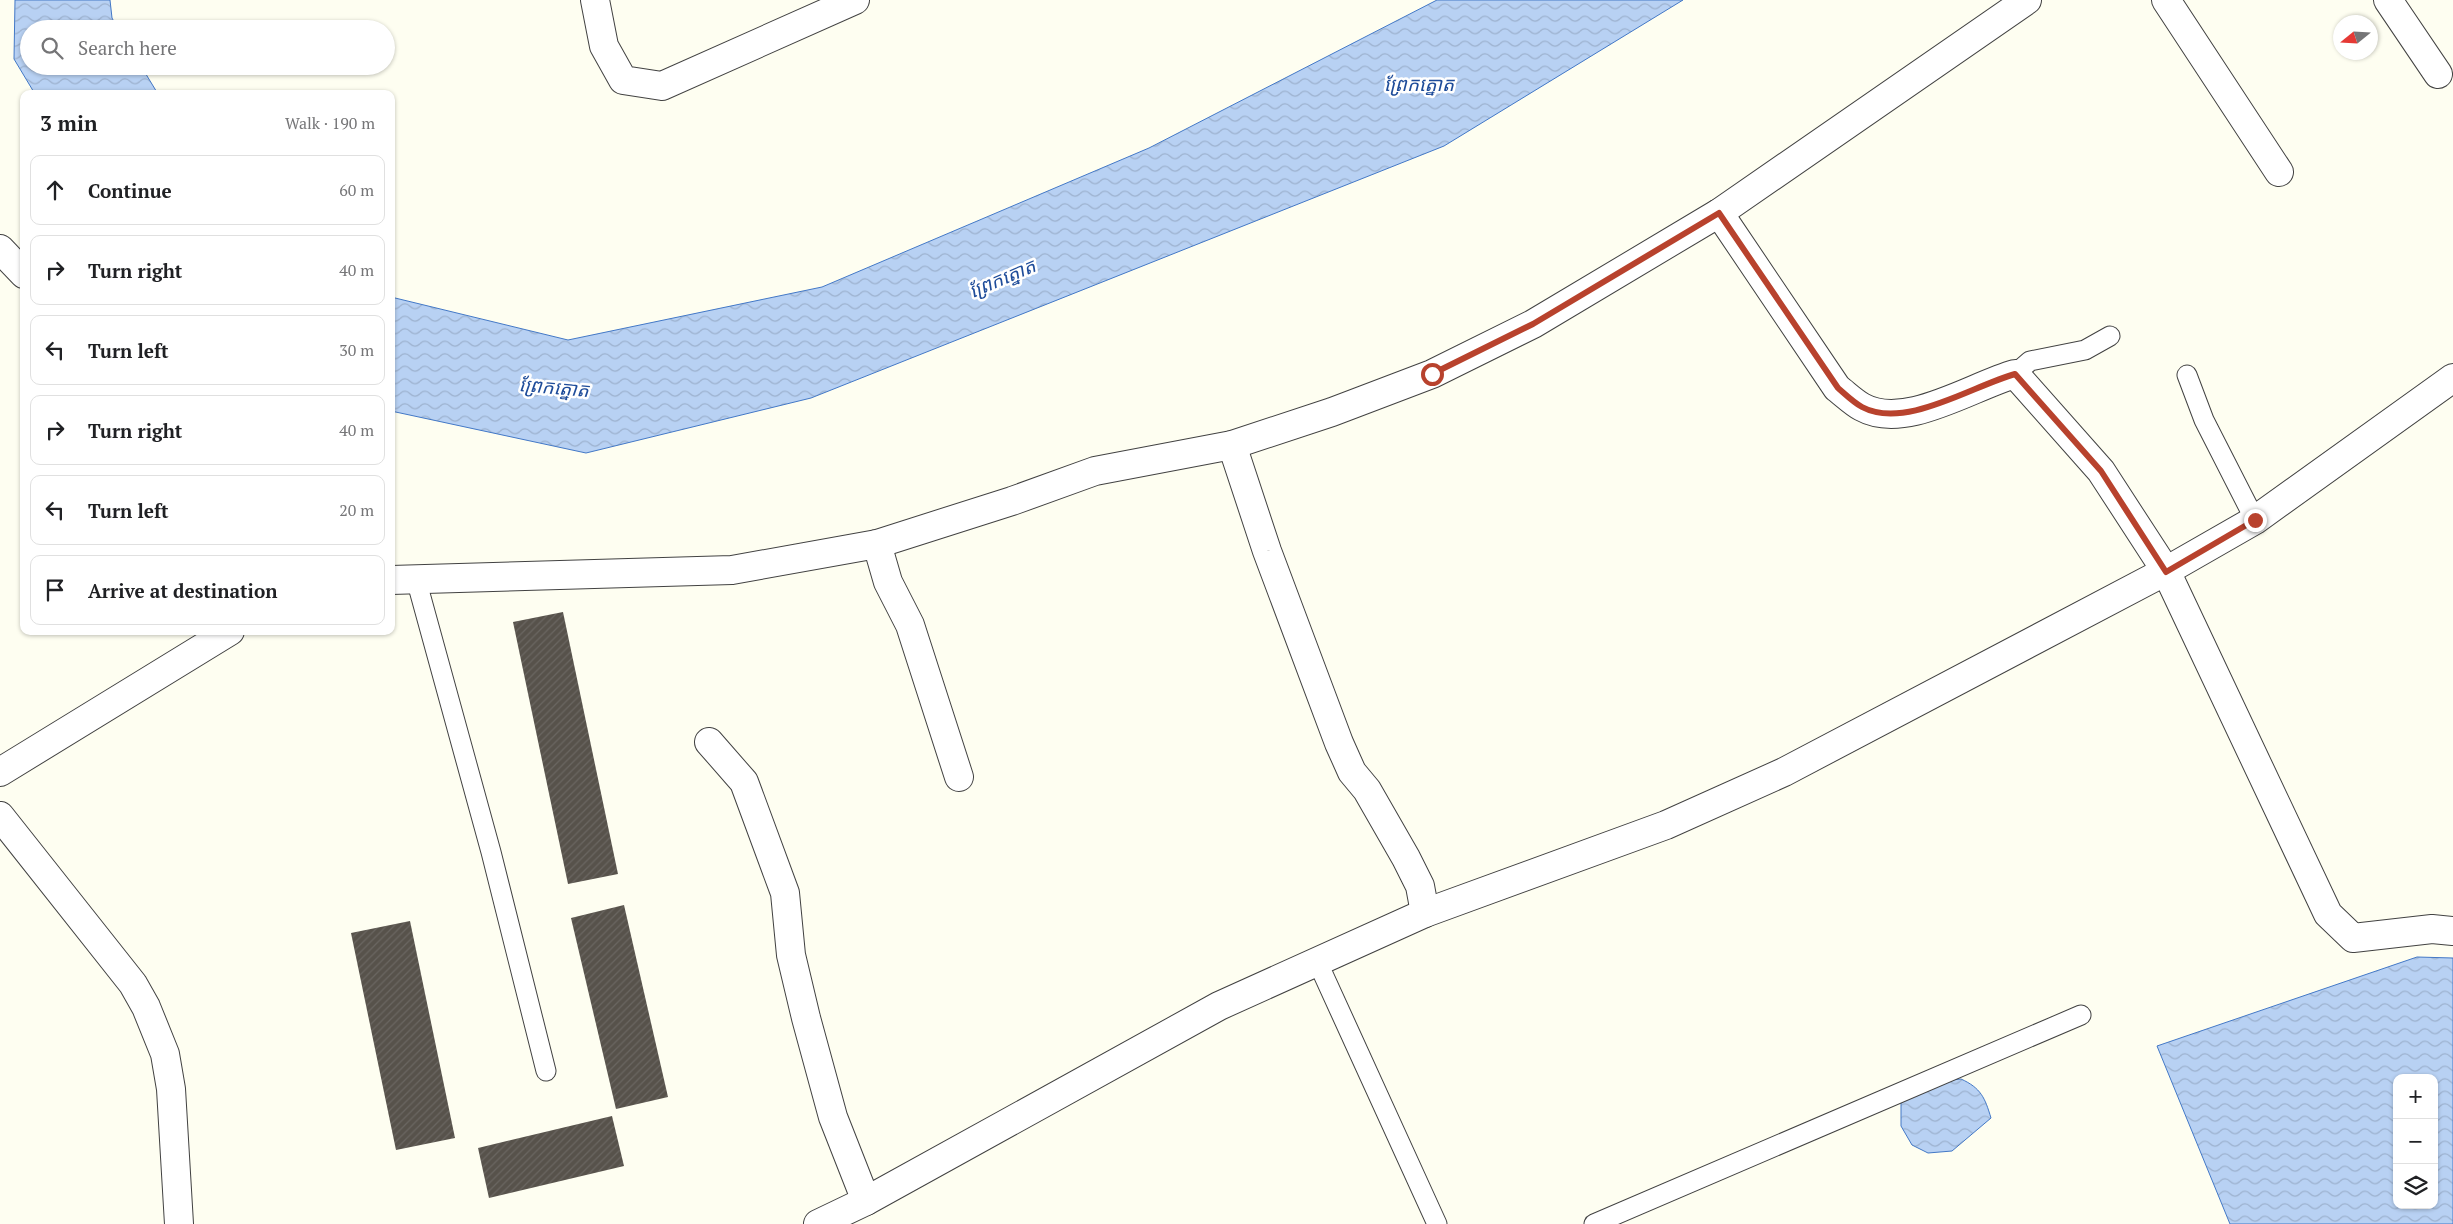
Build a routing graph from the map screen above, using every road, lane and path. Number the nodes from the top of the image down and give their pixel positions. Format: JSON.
{"nodes":[{"id":1,"x":595,"y":0,"type":"edge"},
{"id":2,"x":856,"y":0,"type":"edge"},
{"id":3,"x":2027,"y":0,"type":"edge"},
{"id":4,"x":2166,"y":0,"type":"edge"},
{"id":5,"x":2388,"y":0,"type":"edge"},
{"id":6,"x":2438,"y":74,"type":"dead end"},
{"id":7,"x":2279,"y":172,"type":"dead end"},
{"id":8,"x":1719,"y":213,"type":"junction"},
{"id":9,"x":0,"y":249,"type":"edge"},
{"id":10,"x":20,"y":270,"type":"edge"},
{"id":11,"x":2110,"y":336,"type":"dead end"},
{"id":12,"x":2015,"y":374,"type":"junction"},
{"id":13,"x":2187,"y":375,"type":"dead end"},
{"id":14,"x":2453,"y":378,"type":"edge"},
{"id":15,"x":1232,"y":445,"type":"junction"},
{"id":16,"x":2255,"y":520,"type":"junction"},
{"id":17,"x":877,"y":544,"type":"junction"},
{"id":18,"x":2166,"y":572,"type":"junction"},
{"id":19,"x":404,"y":580,"type":"edge"},
{"id":20,"x":223,"y":635,"type":"edge"},
{"id":21,"x":709,"y":742,"type":"dead end"},
{"id":22,"x":0,"y":772,"type":"edge"},
{"id":23,"x":959,"y":777,"type":"dead end"},
{"id":24,"x":0,"y":816,"type":"edge"},
{"id":25,"x":1425,"y":913,"type":"junction"},
{"id":26,"x":2453,"y":931,"type":"edge"},
{"id":27,"x":1318,"y":963,"type":"junction"},
{"id":28,"x":2081,"y":1015,"type":"dead end"},
{"id":29,"x":546,"y":1070,"type":"dead end"},
{"id":30,"x":866,"y":1201,"type":"junction"},
{"id":31,"x":179,"y":1224,"type":"edge"},
{"id":32,"x":818,"y":1224,"type":"edge"},
{"id":33,"x":1437,"y":1224,"type":"edge"},
{"id":34,"x":1594,"y":1224,"type":"edge"}],
"edges":[{"from":1,"to":2,"type":"street"},
{"from":3,"to":8,"type":"street"},
{"from":4,"to":7,"type":"street"},
{"from":5,"to":6,"type":"street"},
{"from":8,"to":12,"type":"street"},
{"from":8,"to":15,"type":"street"},
{"from":9,"to":10,"type":"street"},
{"from":11,"to":12,"type":"lane"},
{"from":12,"to":18,"type":"street"},
{"from":13,"to":16,"type":"lane"},
{"from":14,"to":16,"type":"street"},
{"from":15,"to":17,"type":"street"},
{"from":15,"to":25,"type":"street"},
{"from":16,"to":18,"type":"street"},
{"from":17,"to":19,"type":"street"},
{"from":17,"to":23,"type":"street"},
{"from":18,"to":25,"type":"street"},
{"from":18,"to":26,"type":"street"},
{"from":19,"to":29,"type":"lane"},
{"from":20,"to":22,"type":"street"},
{"from":21,"to":30,"type":"street"},
{"from":24,"to":31,"type":"street"},
{"from":25,"to":27,"type":"street"},
{"from":27,"to":30,"type":"street"},
{"from":27,"to":33,"type":"lane"},
{"from":28,"to":34,"type":"lane"},
{"from":30,"to":32,"type":"street"}]}
